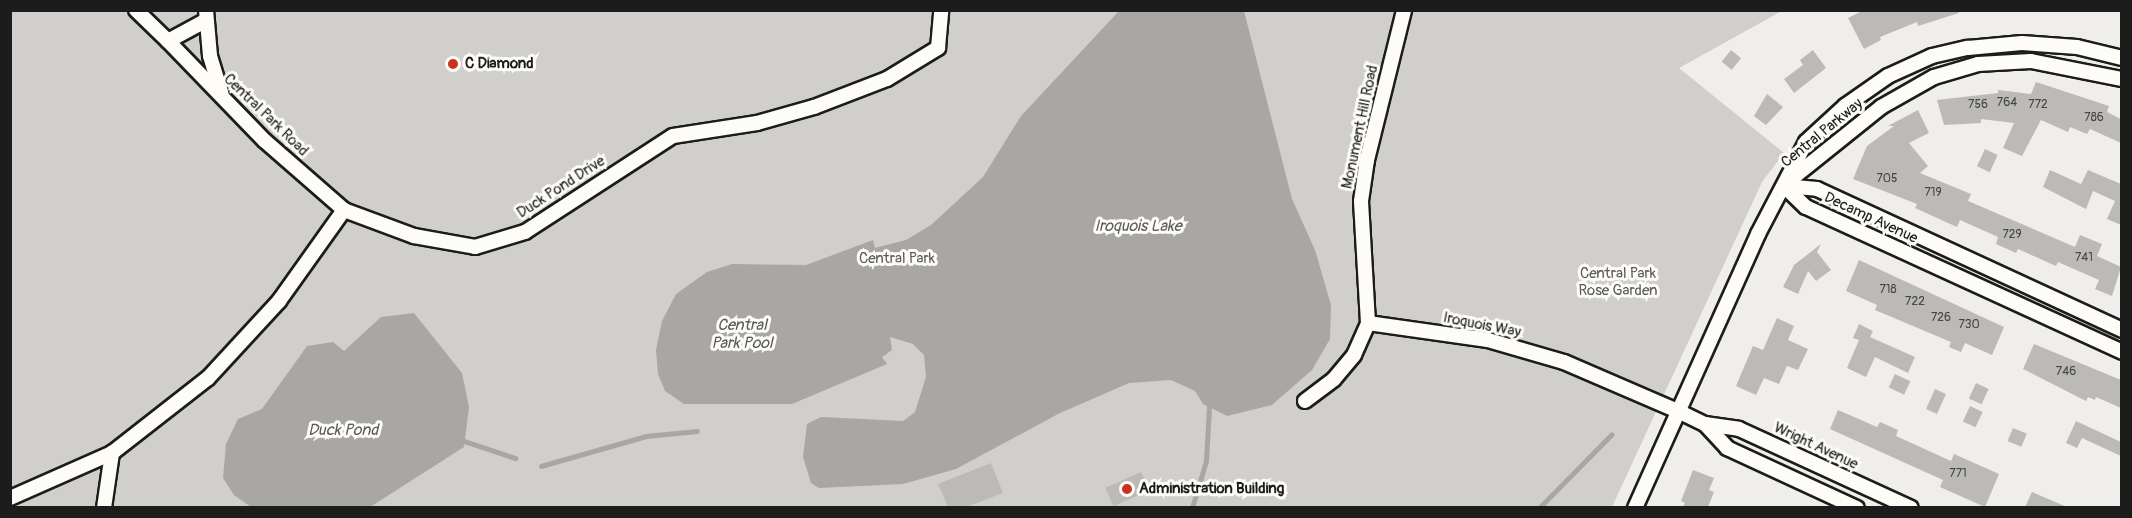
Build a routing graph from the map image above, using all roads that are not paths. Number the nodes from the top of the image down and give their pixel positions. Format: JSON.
{"nodes":[{"id":1,"x":136,"y":10,"type":"edge"},
{"id":2,"x":941,"y":10,"type":"edge"},
{"id":3,"x":1404,"y":10,"type":"edge"},
{"id":4,"x":206,"y":16,"type":"edge"},
{"id":5,"x":168,"y":41,"type":"junction"},
{"id":6,"x":2121,"y":58,"type":"edge"},
{"id":7,"x":2121,"y":79,"type":"edge"},
{"id":8,"x":222,"y":95,"type":"junction"},
{"id":9,"x":1784,"y":186,"type":"junction"},
{"id":10,"x":344,"y":210,"type":"junction"},
{"id":11,"x":1368,"y":323,"type":"junction"},
{"id":12,"x":2121,"y":330,"type":"edge"},
{"id":13,"x":2121,"y":352,"type":"edge"},
{"id":14,"x":1305,"y":401,"type":"dead end"},
{"id":15,"x":1680,"y":412,"type":"junction"},
{"id":16,"x":1705,"y":424,"type":"junction"},
{"id":17,"x":112,"y":453,"type":"junction"},
{"id":18,"x":10,"y":500,"type":"edge"},
{"id":19,"x":19,"y":507,"type":"edge"},
{"id":20,"x":104,"y":507,"type":"edge"},
{"id":21,"x":1635,"y":507,"type":"edge"},
{"id":22,"x":1857,"y":507,"type":"edge"},
{"id":23,"x":1911,"y":507,"type":"edge"}],
"edges":[{"from":1,"to":5,"type":"street","name":"Central Park Road"},
{"from":2,"to":10,"type":"street","name":"Duck Pond Drive"},
{"from":3,"to":11,"type":"street","name":"Monument Hill Road"},
{"from":4,"to":5,"type":"street"},
{"from":4,"to":8,"type":"street"},
{"from":5,"to":8,"type":"street","name":"Central Park Road"},
{"from":6,"to":9,"type":"street","name":"Central Parkway"},
{"from":7,"to":9,"type":"street","name":"Central Parkway"},
{"from":8,"to":10,"type":"street","name":"Central Park Road"},
{"from":9,"to":12,"type":"street","name":"Decamp Avenue"},
{"from":9,"to":13,"type":"street","name":"Decamp Avenue"},
{"from":9,"to":15,"type":"street","name":"Central Parkway"},
{"from":10,"to":17,"type":"street"},
{"from":11,"to":14,"type":"street"},
{"from":11,"to":15,"type":"street","name":"Iroquois Way"},
{"from":15,"to":16,"type":"street","name":"Wright Avenue"},
{"from":15,"to":21,"type":"street","name":"Central Parkway"},
{"from":16,"to":22,"type":"street","name":"Wright Avenue"},
{"from":16,"to":23,"type":"street","name":"Wright Avenue"},
{"from":17,"to":18,"type":"street"},
{"from":17,"to":20,"type":"street"},
{"from":18,"to":19,"type":"street"}]}
